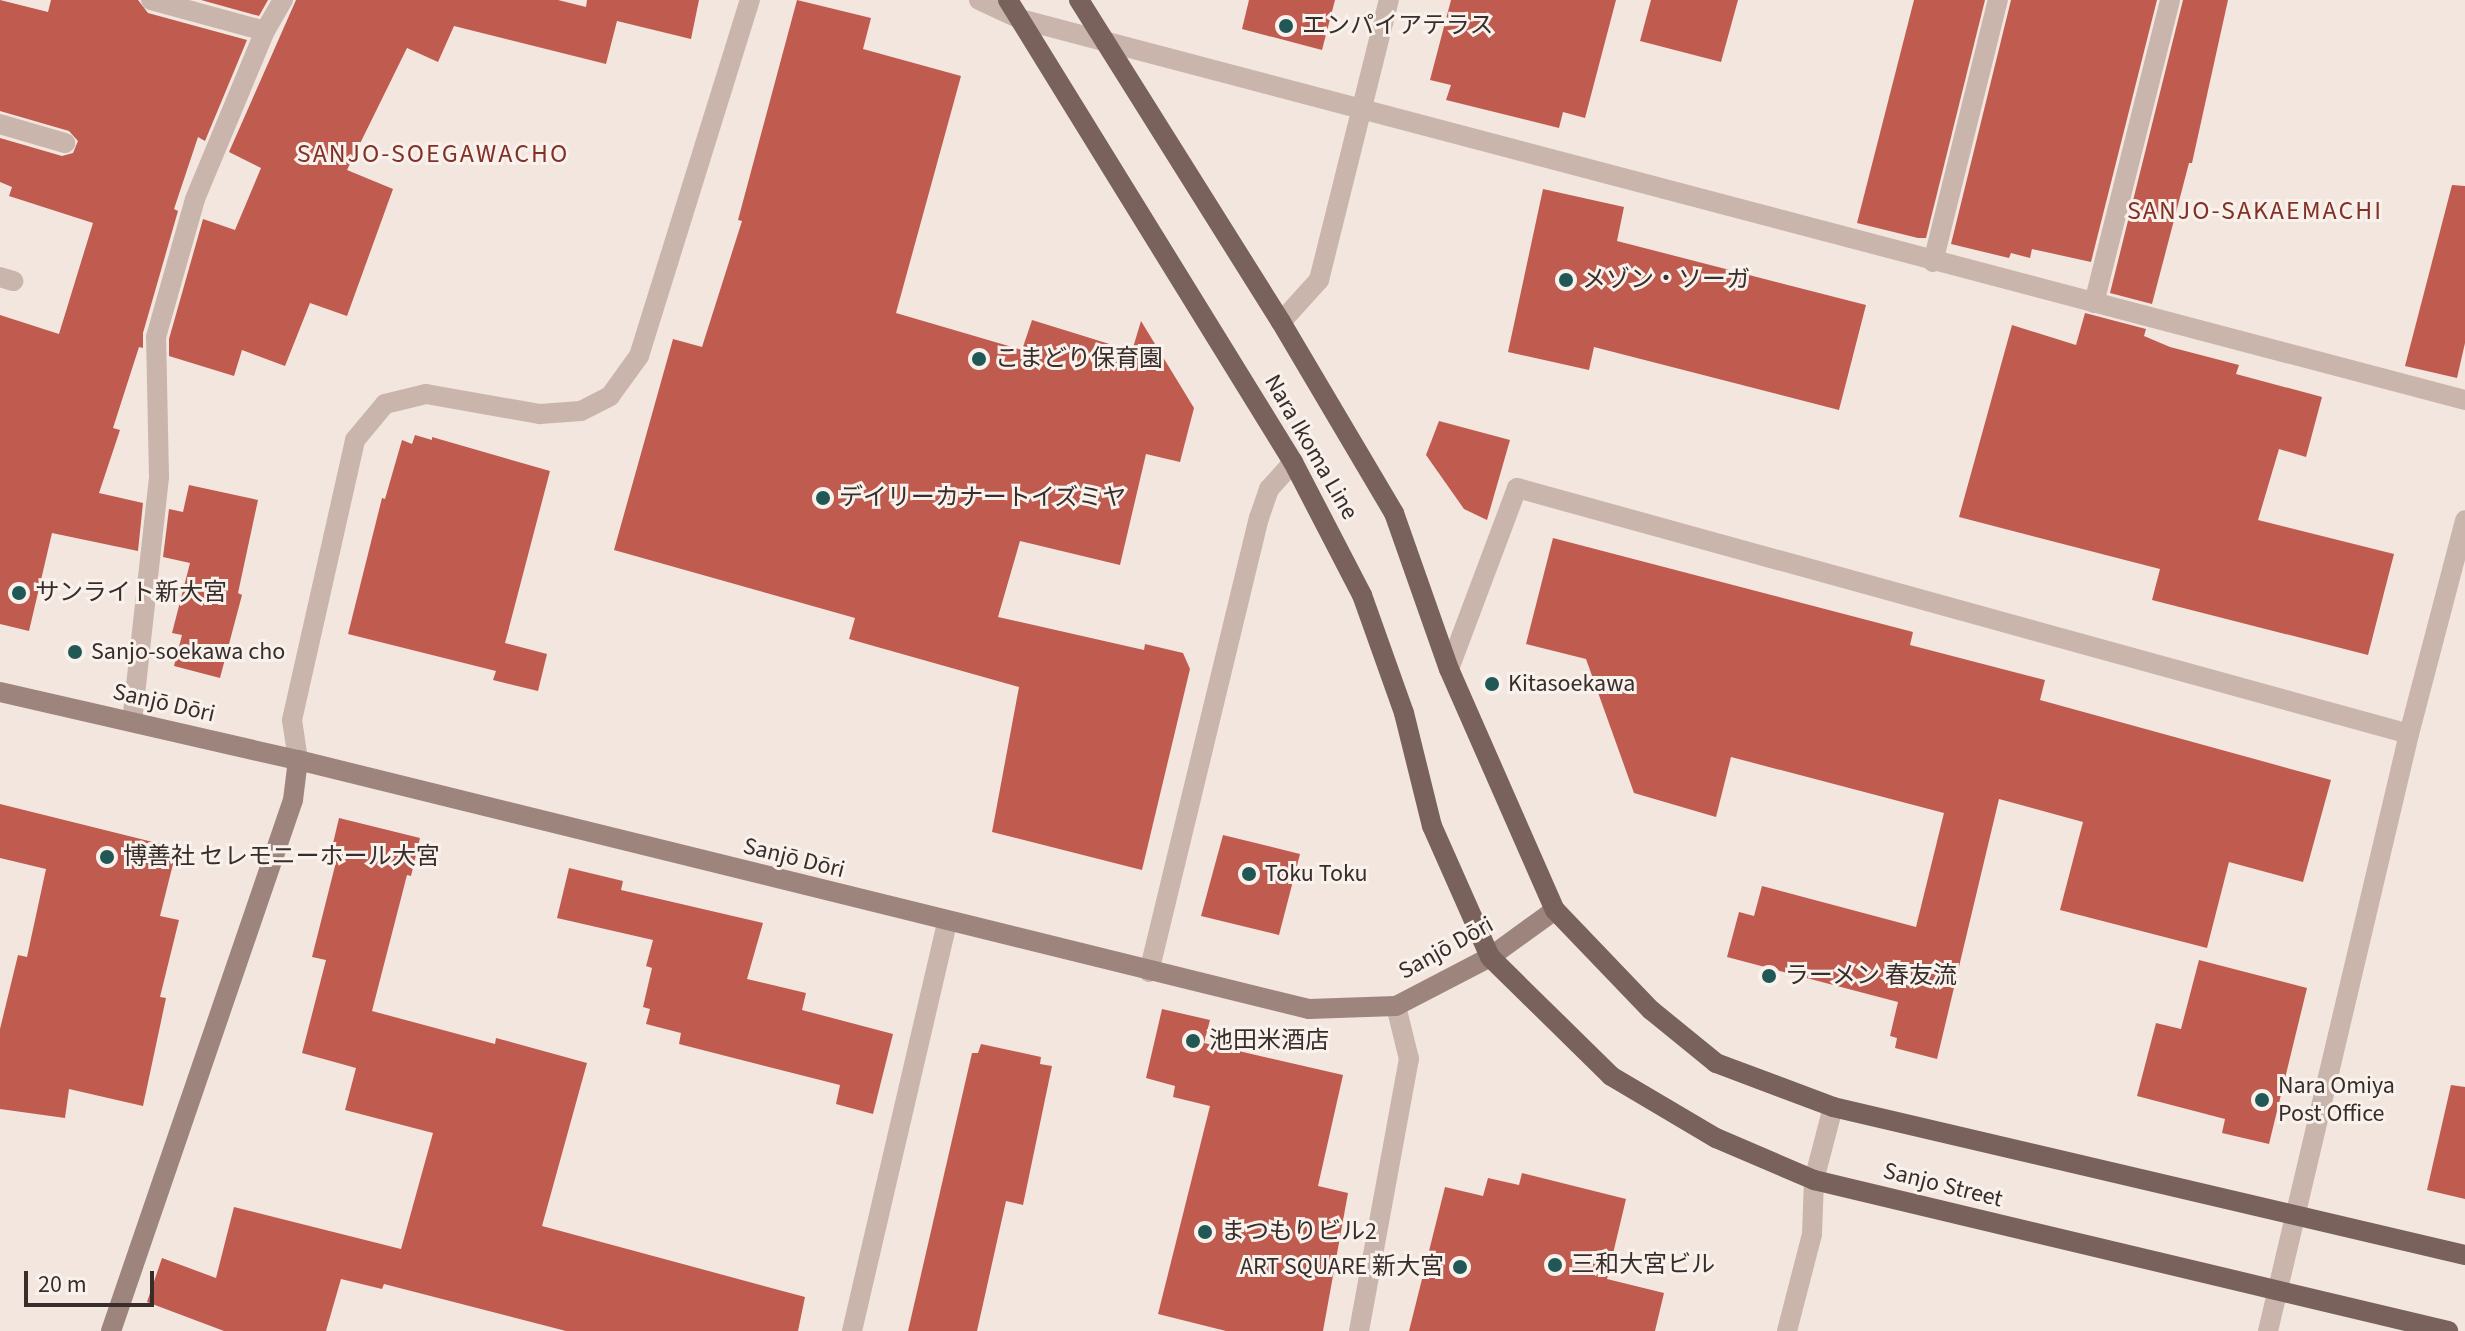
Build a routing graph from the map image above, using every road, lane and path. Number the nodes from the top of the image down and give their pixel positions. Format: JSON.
{"nodes":[{"id":1,"x":151,"y":0,"type":"edge"},
{"id":2,"x":283,"y":0,"type":"edge"},
{"id":3,"x":750,"y":0,"type":"edge"},
{"id":4,"x":979,"y":0,"type":"edge"},
{"id":5,"x":1008,"y":0,"type":"edge"},
{"id":6,"x":1079,"y":0,"type":"edge"},
{"id":7,"x":1389,"y":0,"type":"edge"},
{"id":8,"x":1998,"y":0,"type":"edge"},
{"id":9,"x":2170,"y":0,"type":"edge"},
{"id":10,"x":1020,"y":19,"type":"junction"},
{"id":11,"x":265,"y":31,"type":"junction"},
{"id":12,"x":1105,"y":42,"type":"junction"},
{"id":13,"x":1360,"y":109,"type":"junction"},
{"id":14,"x":0,"y":124,"type":"edge"},
{"id":15,"x":65,"y":143,"type":"dead end"},
{"id":16,"x":1933,"y":262,"type":"junction"},
{"id":17,"x":2094,"y":303,"type":"junction"},
{"id":18,"x":1281,"y":322,"type":"junction"},
{"id":19,"x":2465,"y":400,"type":"edge"},
{"id":20,"x":1293,"y":462,"type":"junction"},
{"id":21,"x":2465,"y":520,"type":"edge"},
{"id":22,"x":1449,"y":669,"type":"junction"},
{"id":23,"x":0,"y":692,"type":"edge"},
{"id":24,"x":132,"y":722,"type":"junction"},
{"id":25,"x":2409,"y":734,"type":"junction"},
{"id":26,"x":298,"y":760,"type":"junction"},
{"id":27,"x":1555,"y":910,"type":"junction"},
{"id":28,"x":947,"y":923,"type":"junction"},
{"id":29,"x":1490,"y":957,"type":"junction"},
{"id":30,"x":1149,"y":972,"type":"junction"},
{"id":31,"x":1396,"y":1006,"type":"junction"},
{"id":32,"x":1833,"y":1107,"type":"junction"},
{"id":33,"x":1814,"y":1180,"type":"junction"},
{"id":34,"x":2296,"y":1214,"type":"junction"},
{"id":35,"x":2465,"y":1255,"type":"edge"},
{"id":36,"x":2276,"y":1292,"type":"junction"},
{"id":37,"x":111,"y":1331,"type":"edge"},
{"id":38,"x":852,"y":1331,"type":"edge"},
{"id":39,"x":1359,"y":1331,"type":"edge"},
{"id":40,"x":1787,"y":1331,"type":"edge"},
{"id":41,"x":2268,"y":1331,"type":"edge"},
{"id":42,"x":2448,"y":1331,"type":"edge"}],
"edges":[{"from":1,"to":11,"type":"street"},
{"from":2,"to":11,"type":"street"},
{"from":3,"to":26,"type":"street"},
{"from":4,"to":10,"type":"street"},
{"from":5,"to":10,"type":"main road","name":"Nara Ikoma Line"},
{"from":6,"to":12,"type":"main road","name":"Nara Ikoma Line"},
{"from":7,"to":13,"type":"street"},
{"from":8,"to":16,"type":"street"},
{"from":9,"to":17,"type":"street"},
{"from":10,"to":12,"type":"street"},
{"from":10,"to":20,"type":"main road","name":"Nara Ikoma Line"},
{"from":11,"to":24,"type":"street"},
{"from":12,"to":13,"type":"street"},
{"from":12,"to":18,"type":"main road","name":"Nara Ikoma Line"},
{"from":13,"to":16,"type":"street"},
{"from":13,"to":18,"type":"street"},
{"from":14,"to":15,"type":"street"},
{"from":16,"to":17,"type":"street"},
{"from":17,"to":19,"type":"street"},
{"from":18,"to":22,"type":"main road","name":"Nara Ikoma Line"},
{"from":20,"to":29,"type":"main road","name":"Nara Ikoma Line"},
{"from":20,"to":30,"type":"street"},
{"from":21,"to":25,"type":"street"},
{"from":22,"to":25,"type":"street"},
{"from":22,"to":27,"type":"main road","name":"Nara Ikoma Line"},
{"from":23,"to":24,"type":"street","name":"Sanjō Dōri"},
{"from":24,"to":26,"type":"street","name":"Sanjō Dōri"},
{"from":25,"to":34,"type":"street"},
{"from":26,"to":28,"type":"street","name":"Sanjō Dōri"},
{"from":26,"to":37,"type":"street"},
{"from":27,"to":29,"type":"street","name":"Sanjō Dōri"},
{"from":27,"to":32,"type":"main road","name":"Sanjo Street"},
{"from":28,"to":30,"type":"street","name":"Sanjō Dōri"},
{"from":28,"to":38,"type":"street"},
{"from":29,"to":31,"type":"street","name":"Sanjō Dōri"},
{"from":29,"to":33,"type":"main road","name":"Sanjo Street"},
{"from":30,"to":31,"type":"street","name":"Sanjō Dōri"},
{"from":31,"to":39,"type":"street"},
{"from":32,"to":33,"type":"street"},
{"from":32,"to":34,"type":"main road","name":"Sanjo Street"},
{"from":33,"to":36,"type":"main road","name":"Sanjo Street"},
{"from":33,"to":40,"type":"street"},
{"from":34,"to":35,"type":"main road","name":"Sanjo Street"},
{"from":34,"to":36,"type":"street"},
{"from":36,"to":41,"type":"street"},
{"from":36,"to":42,"type":"main road","name":"Sanjo Street"}]}
